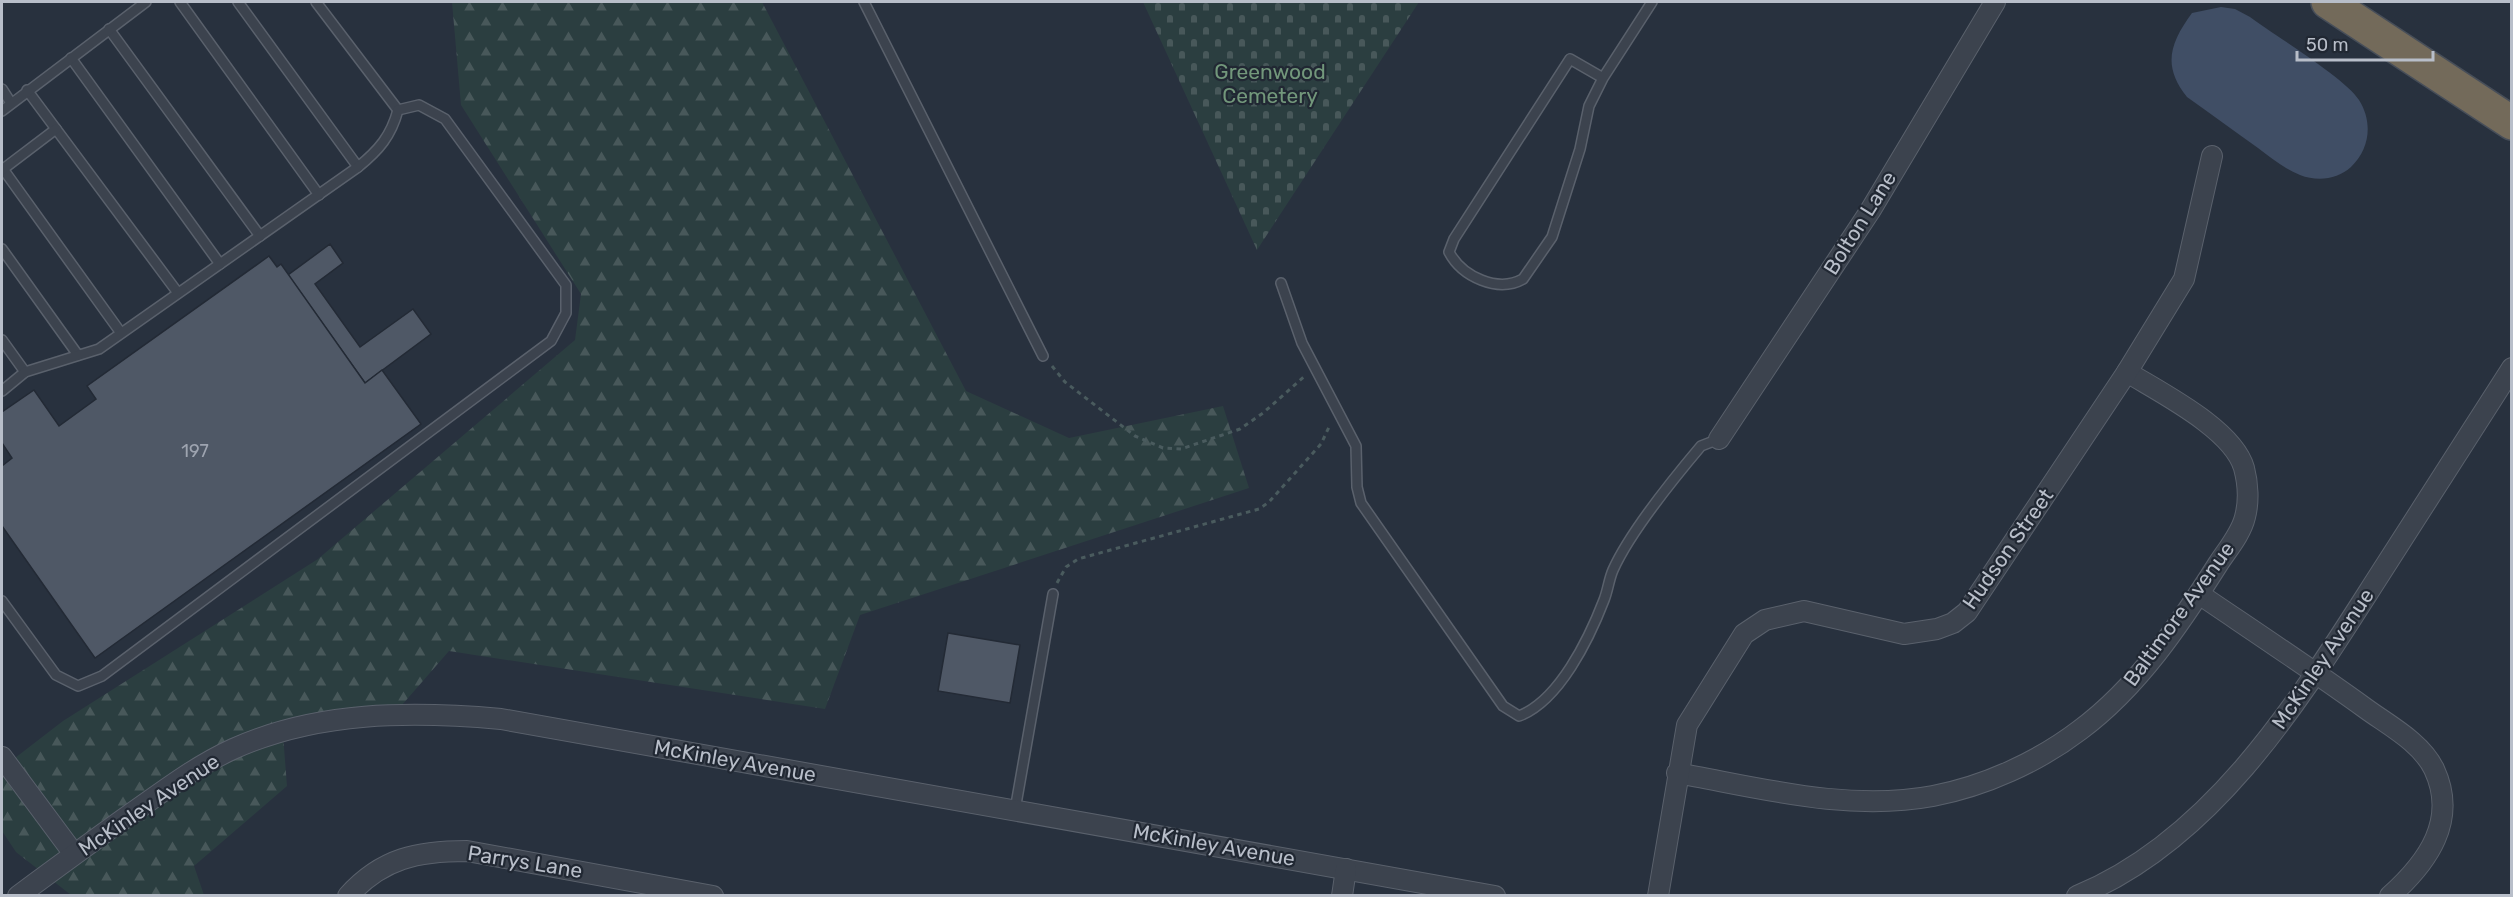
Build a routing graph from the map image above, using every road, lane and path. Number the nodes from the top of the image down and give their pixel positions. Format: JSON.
{"nodes":[{"id":1,"x":146,"y":2,"type":"edge"},
{"id":2,"x":180,"y":2,"type":"edge"},
{"id":3,"x":238,"y":2,"type":"edge"},
{"id":4,"x":316,"y":2,"type":"edge"},
{"id":5,"x":864,"y":2,"type":"edge"},
{"id":6,"x":1652,"y":2,"type":"edge"},
{"id":7,"x":1995,"y":2,"type":"edge"},
{"id":8,"x":2328,"y":2,"type":"edge"},
{"id":9,"x":109,"y":29,"type":"junction"},
{"id":10,"x":71,"y":58,"type":"junction"},
{"id":11,"x":1603,"y":78,"type":"junction"},
{"id":12,"x":2,"y":89,"type":"edge"},
{"id":13,"x":27,"y":90,"type":"junction"},
{"id":14,"x":11,"y":103,"type":"junction"},
{"id":15,"x":398,"y":110,"type":"junction"},
{"id":16,"x":2,"y":111,"type":"edge"},
{"id":17,"x":2511,"y":123,"type":"edge"},
{"id":18,"x":56,"y":129,"type":"junction"},
{"id":19,"x":2212,"y":156,"type":"dead end"},
{"id":20,"x":358,"y":167,"type":"junction"},
{"id":21,"x":2,"y":170,"type":"edge"},
{"id":22,"x":319,"y":195,"type":"junction"},
{"id":23,"x":260,"y":236,"type":"junction"},
{"id":24,"x":2,"y":249,"type":"edge"},
{"id":25,"x":220,"y":264,"type":"junction"},
{"id":26,"x":1281,"y":283,"type":"dead end"},
{"id":27,"x":178,"y":293,"type":"junction"},
{"id":28,"x":121,"y":333,"type":"junction"},
{"id":29,"x":2,"y":340,"type":"edge"},
{"id":30,"x":78,"y":355,"type":"junction"},
{"id":31,"x":1043,"y":356,"type":"joint"},
{"id":32,"x":1314,"y":367,"type":"junction"},
{"id":33,"x":2511,"y":368,"type":"edge"},
{"id":34,"x":25,"y":372,"type":"junction"},
{"id":35,"x":2127,"y":372,"type":"junction"},
{"id":36,"x":2,"y":391,"type":"edge"},
{"id":37,"x":1335,"y":403,"type":"junction"},
{"id":38,"x":1719,"y":439,"type":"joint"},
{"id":39,"x":1053,"y":594,"type":"joint"},
{"id":40,"x":2199,"y":594,"type":"junction"},
{"id":41,"x":2,"y":601,"type":"edge"},
{"id":42,"x":2316,"y":673,"type":"junction"},
{"id":43,"x":2,"y":757,"type":"edge"},
{"id":44,"x":1677,"y":773,"type":"junction"},
{"id":45,"x":1015,"y":810,"type":"junction"},
{"id":46,"x":74,"y":854,"type":"junction"},
{"id":47,"x":1346,"y":869,"type":"junction"},
{"id":48,"x":18,"y":896,"type":"edge"},
{"id":49,"x":348,"y":896,"type":"edge"},
{"id":50,"x":713,"y":896,"type":"edge"},
{"id":51,"x":1342,"y":896,"type":"edge"},
{"id":52,"x":1495,"y":896,"type":"edge"},
{"id":53,"x":1658,"y":896,"type":"edge"},
{"id":54,"x":2078,"y":896,"type":"edge"},
{"id":55,"x":2390,"y":896,"type":"edge"}],
"edges":[{"from":1,"to":9,"type":"lane"},
{"from":2,"to":22,"type":"lane"},
{"from":3,"to":20,"type":"lane"},
{"from":4,"to":15,"type":"lane"},
{"from":5,"to":31,"type":"lane"},
{"from":6,"to":11,"type":"lane"},
{"from":7,"to":38,"type":"street","name":"Bolton Lane"},
{"from":8,"to":17,"type":"highway"},
{"from":9,"to":10,"type":"lane"},
{"from":9,"to":23,"type":"lane"},
{"from":10,"to":13,"type":"lane"},
{"from":10,"to":25,"type":"lane"},
{"from":11,"to":11,"type":"lane"},
{"from":12,"to":14,"type":"lane"},
{"from":13,"to":14,"type":"lane"},
{"from":13,"to":18,"type":"lane"},
{"from":14,"to":16,"type":"lane"},
{"from":15,"to":20,"type":"lane"},
{"from":15,"to":41,"type":"lane"},
{"from":18,"to":21,"type":"lane"},
{"from":18,"to":27,"type":"lane"},
{"from":19,"to":35,"type":"street","name":"Hudson Street"},
{"from":20,"to":22,"type":"lane"},
{"from":21,"to":28,"type":"lane"},
{"from":22,"to":23,"type":"lane"},
{"from":23,"to":25,"type":"lane"},
{"from":24,"to":30,"type":"lane"},
{"from":25,"to":27,"type":"lane"},
{"from":26,"to":32,"type":"lane"},
{"from":27,"to":28,"type":"lane"},
{"from":28,"to":30,"type":"lane"},
{"from":29,"to":34,"type":"lane"},
{"from":30,"to":34,"type":"lane"},
{"from":31,"to":32,"type":"path"},
{"from":32,"to":37,"type":"lane"},
{"from":33,"to":42,"type":"street","name":"McKinley Avenue"},
{"from":34,"to":36,"type":"lane"},
{"from":35,"to":40,"type":"street","name":"Baltimore Avenue"},
{"from":35,"to":44,"type":"street","name":"Hudson Street"},
{"from":37,"to":38,"type":"lane"},
{"from":37,"to":39,"type":"path"},
{"from":39,"to":45,"type":"lane"},
{"from":40,"to":42,"type":"street"},
{"from":40,"to":44,"type":"street","name":"Baltimore Avenue"},
{"from":42,"to":54,"type":"street","name":"McKinley Avenue"},
{"from":42,"to":55,"type":"street"},
{"from":43,"to":46,"type":"street"},
{"from":44,"to":53,"type":"street","name":"Hudson Street"},
{"from":45,"to":46,"type":"street","name":"McKinley Avenue"},
{"from":45,"to":47,"type":"street","name":"McKinley Avenue"},
{"from":46,"to":48,"type":"street","name":"McKinley Avenue"},
{"from":47,"to":51,"type":"street"},
{"from":47,"to":52,"type":"street","name":"McKinley Avenue"},
{"from":49,"to":50,"type":"street","name":"Parrys Lane"}]}
